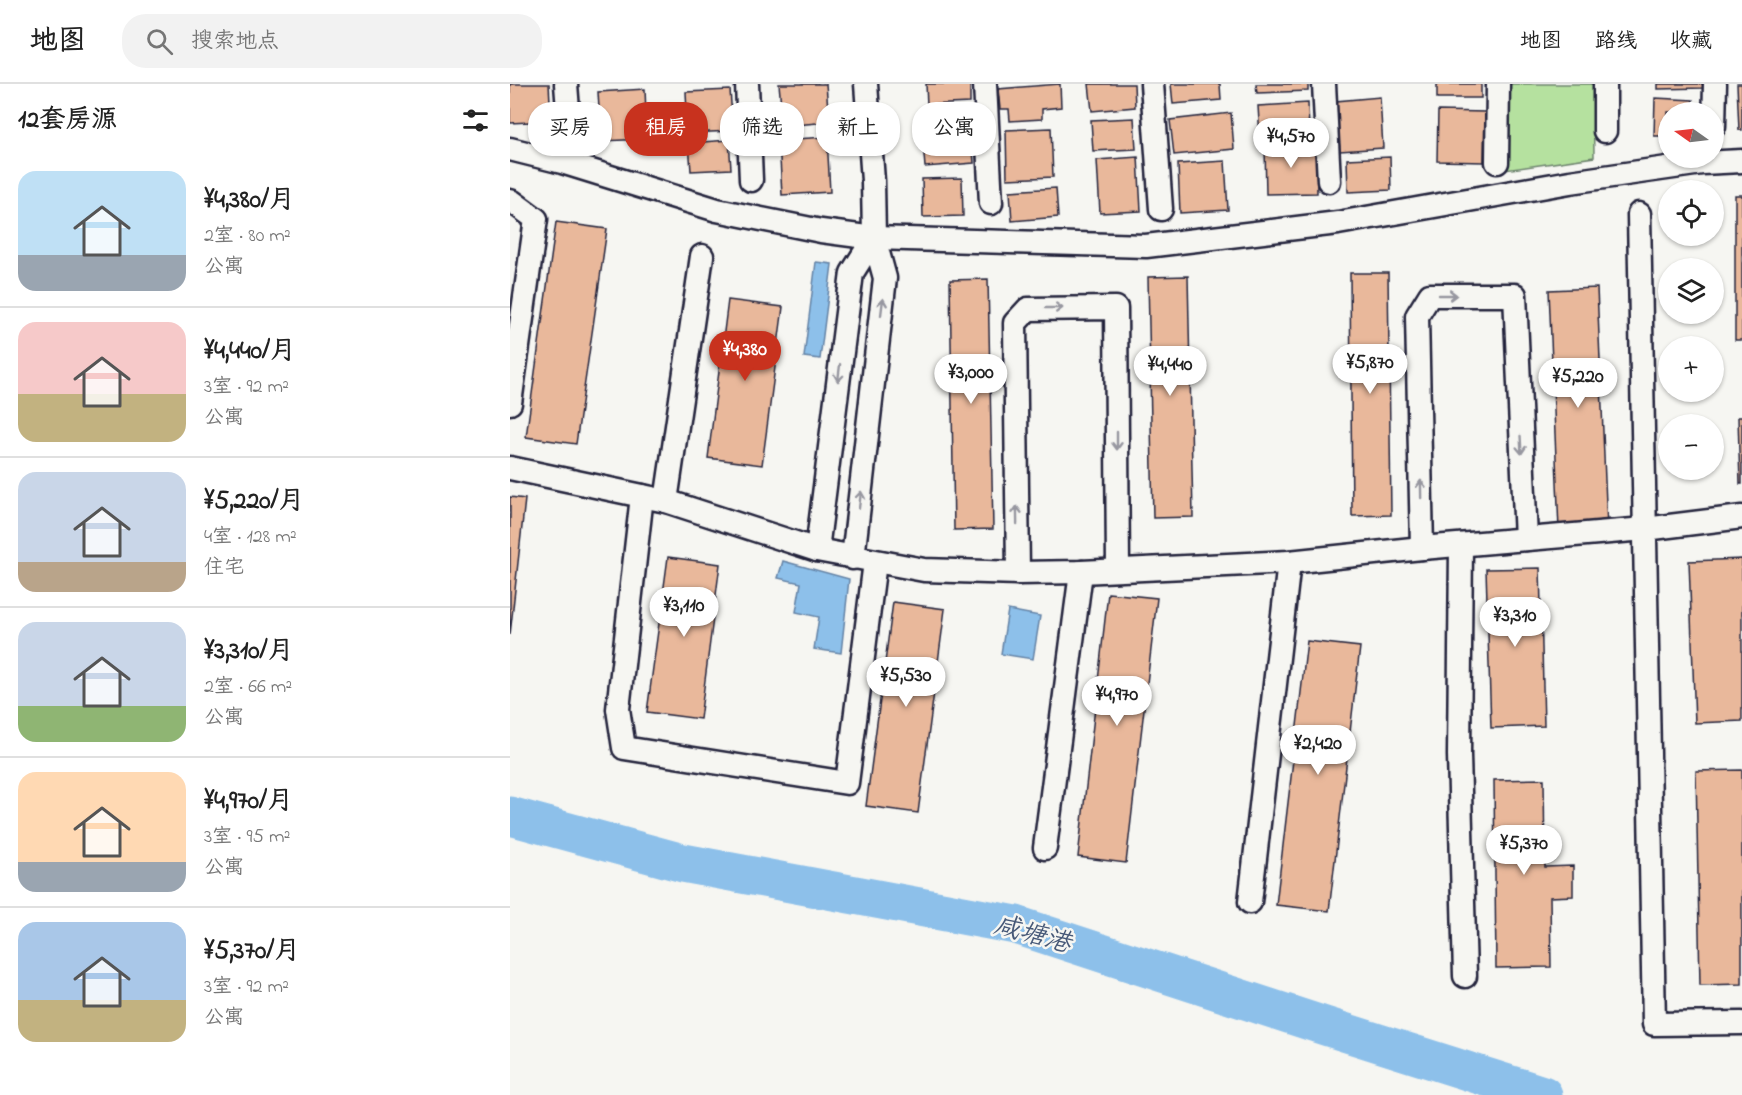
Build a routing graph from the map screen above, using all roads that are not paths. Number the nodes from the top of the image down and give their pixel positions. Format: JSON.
{"nodes":[{"id":1,"x":566,"y":84,"type":"edge"},
{"id":2,"x":747,"y":84,"type":"edge"},
{"id":3,"x":866,"y":84,"type":"edge"},
{"id":4,"x":985,"y":84,"type":"edge"},
{"id":5,"x":1152,"y":84,"type":"edge"},
{"id":6,"x":1324,"y":84,"type":"edge"},
{"id":7,"x":1497,"y":84,"type":"edge"},
{"id":8,"x":1605,"y":84,"type":"edge"},
{"id":9,"x":1715,"y":84,"type":"edge"},
{"id":10,"x":567,"y":102,"type":"edge"},
{"id":11,"x":1715,"y":102,"type":"edge"},
{"id":12,"x":1605,"y":131,"type":"dead end"},
{"id":13,"x":510,"y":148,"type":"edge"},
{"id":14,"x":1742,"y":161,"type":"edge"},
{"id":15,"x":1497,"y":162,"type":"dead end"},
{"id":16,"x":751,"y":180,"type":"dead end"},
{"id":17,"x":1329,"y":181,"type":"dead end"},
{"id":18,"x":510,"y":201,"type":"edge"},
{"id":19,"x":991,"y":203,"type":"dead end"},
{"id":20,"x":1161,"y":209,"type":"dead end"},
{"id":21,"x":1639,"y":214,"type":"dead end"},
{"id":22,"x":874,"y":238,"type":"junction"},
{"id":23,"x":702,"y":256,"type":"dead end"},
{"id":24,"x":510,"y":402,"type":"edge"},
{"id":25,"x":510,"y":468,"type":"edge"},
{"id":26,"x":642,"y":496,"type":"junction"},
{"id":27,"x":666,"y":501,"type":"junction"},
{"id":28,"x":1742,"y":517,"type":"edge"},
{"id":29,"x":1645,"y":529,"type":"junction"},
{"id":30,"x":1526,"y":539,"type":"junction"},
{"id":31,"x":1461,"y":546,"type":"junction"},
{"id":32,"x":1422,"y":548,"type":"junction"},
{"id":33,"x":817,"y":550,"type":"junction"},
{"id":34,"x":864,"y":560,"type":"junction"},
{"id":35,"x":1289,"y":562,"type":"junction"},
{"id":36,"x":1118,"y":569,"type":"junction"},
{"id":37,"x":1081,"y":572,"type":"junction"},
{"id":38,"x":1018,"y":573,"type":"junction"},
{"id":39,"x":1045,"y":848,"type":"dead end"},
{"id":40,"x":1250,"y":902,"type":"dead end"},
{"id":41,"x":1465,"y":976,"type":"dead end"},
{"id":42,"x":1742,"y":1023,"type":"edge"}],
"edges":[{"from":1,"to":10,"type":"street"},
{"from":2,"to":16,"type":"street"},
{"from":3,"to":22,"type":"street"},
{"from":4,"to":19,"type":"street"},
{"from":5,"to":20,"type":"street"},
{"from":6,"to":17,"type":"street"},
{"from":7,"to":15,"type":"street"},
{"from":8,"to":12,"type":"street"},
{"from":9,"to":11,"type":"street"},
{"from":13,"to":22,"type":"street"},
{"from":14,"to":22,"type":"street"},
{"from":18,"to":24,"type":"street"},
{"from":21,"to":29,"type":"street"},
{"from":22,"to":33,"type":"street","one_way":true},
{"from":34,"to":22,"type":"street","one_way":true},
{"from":23,"to":27,"type":"street"},
{"from":25,"to":26,"type":"street"},
{"from":26,"to":27,"type":"street"},
{"from":26,"to":34,"type":"street"},
{"from":27,"to":33,"type":"street"},
{"from":28,"to":29,"type":"street"},
{"from":29,"to":30,"type":"street"},
{"from":29,"to":42,"type":"street"},
{"from":30,"to":31,"type":"street"},
{"from":32,"to":30,"type":"street","one_way":true},
{"from":31,"to":32,"type":"street"},
{"from":31,"to":41,"type":"street"},
{"from":32,"to":35,"type":"street"},
{"from":33,"to":34,"type":"street"},
{"from":34,"to":38,"type":"street"},
{"from":35,"to":36,"type":"street"},
{"from":35,"to":40,"type":"street"},
{"from":36,"to":37,"type":"street"},
{"from":38,"to":36,"type":"street","one_way":true},
{"from":37,"to":38,"type":"street"},
{"from":37,"to":39,"type":"street"}]}
